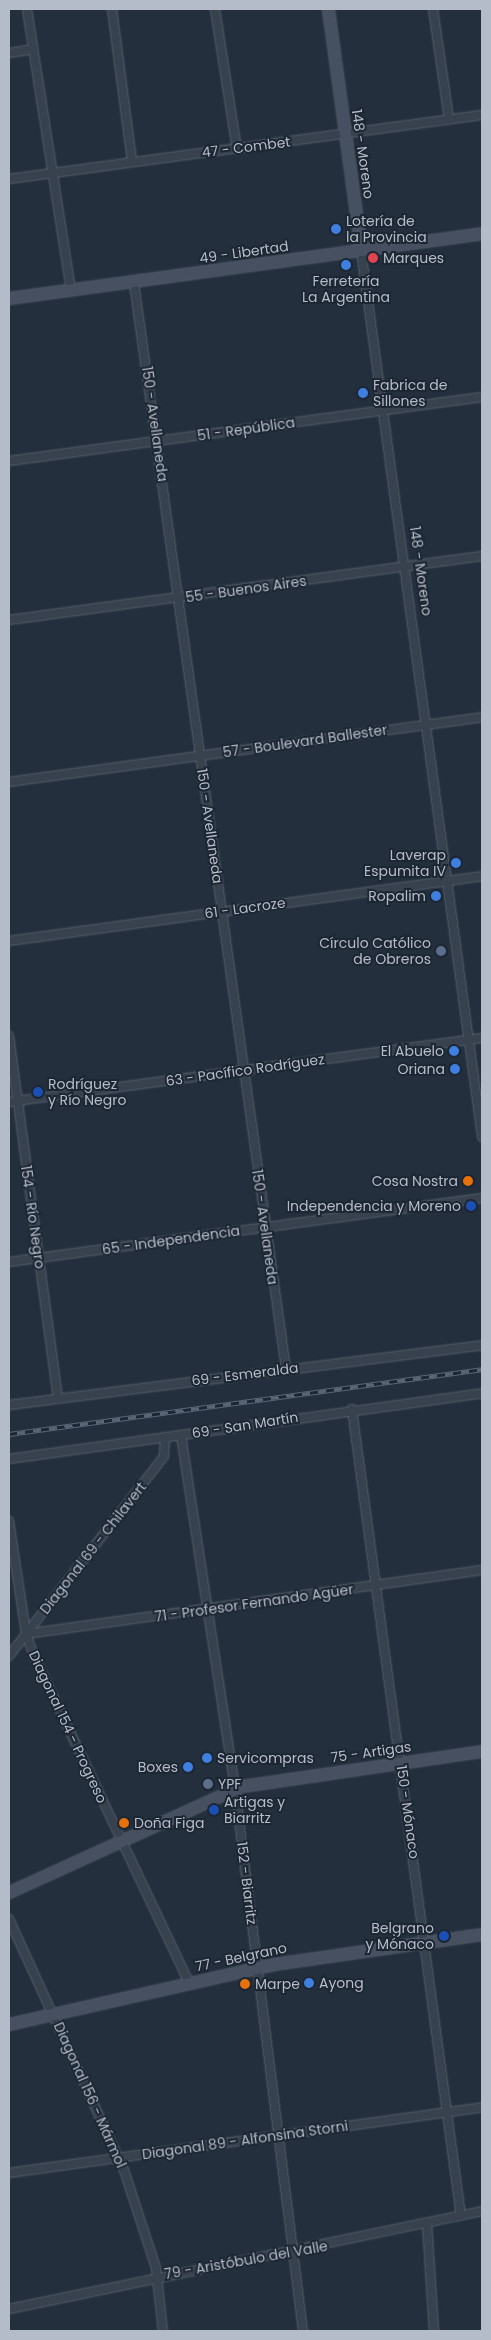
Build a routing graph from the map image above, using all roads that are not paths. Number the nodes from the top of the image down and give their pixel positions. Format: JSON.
{"nodes":[{"id":1,"x":27,"y":9,"type":"edge"},
{"id":2,"x":112,"y":9,"type":"edge"},
{"id":3,"x":215,"y":9,"type":"edge"},
{"id":4,"x":328,"y":9,"type":"edge"},
{"id":5,"x":433,"y":9,"type":"edge"},
{"id":6,"x":33,"y":49,"type":"junction"},
{"id":7,"x":9,"y":53,"type":"edge"},
{"id":8,"x":482,"y":115,"type":"edge"},
{"id":9,"x":449,"y":119,"type":"junction"},
{"id":10,"x":345,"y":134,"type":"junction"},
{"id":11,"x":237,"y":149,"type":"junction"},
{"id":12,"x":132,"y":161,"type":"junction"},
{"id":13,"x":54,"y":173,"type":"junction"},
{"id":14,"x":9,"y":179,"type":"edge"},
{"id":15,"x":482,"y":234,"type":"edge"},
{"id":16,"x":361,"y":250,"type":"junction"},
{"id":17,"x":134,"y":283,"type":"junction"},
{"id":18,"x":71,"y":290,"type":"junction"},
{"id":19,"x":9,"y":298,"type":"edge"},
{"id":20,"x":482,"y":397,"type":"edge"},
{"id":21,"x":384,"y":411,"type":"junction"},
{"id":22,"x":158,"y":441,"type":"junction"},
{"id":23,"x":9,"y":462,"type":"edge"},
{"id":24,"x":482,"y":556,"type":"edge"},
{"id":25,"x":405,"y":567,"type":"junction"},
{"id":26,"x":180,"y":598,"type":"junction"},
{"id":27,"x":9,"y":620,"type":"edge"},
{"id":28,"x":482,"y":717,"type":"edge"},
{"id":29,"x":426,"y":724,"type":"junction"},
{"id":30,"x":200,"y":756,"type":"junction"},
{"id":31,"x":9,"y":782,"type":"edge"},
{"id":32,"x":482,"y":876,"type":"edge"},
{"id":33,"x":446,"y":880,"type":"junction"},
{"id":34,"x":222,"y":912,"type":"junction"},
{"id":35,"x":9,"y":942,"type":"edge"},
{"id":36,"x":9,"y":1036,"type":"edge"},
{"id":37,"x":482,"y":1038,"type":"edge"},
{"id":38,"x":469,"y":1040,"type":"junction"},
{"id":39,"x":244,"y":1070,"type":"junction"},
{"id":40,"x":13,"y":1101,"type":"edge"},
{"id":41,"x":482,"y":1137,"type":"edge"},
{"id":42,"x":482,"y":1198,"type":"edge"},
{"id":43,"x":264,"y":1228,"type":"junction"},
{"id":44,"x":38,"y":1258,"type":"junction"},
{"id":45,"x":9,"y":1262,"type":"edge"},
{"id":46,"x":482,"y":1346,"type":"edge"},
{"id":47,"x":286,"y":1368,"type":"junction"},
{"id":48,"x":482,"y":1393,"type":"edge"},
{"id":49,"x":58,"y":1398,"type":"junction"},
{"id":50,"x":9,"y":1404,"type":"edge"},
{"id":51,"x":352,"y":1409,"type":"junction"},
{"id":52,"x":182,"y":1435,"type":"junction"},
{"id":53,"x":165,"y":1437,"type":"junction"},
{"id":54,"x":9,"y":1459,"type":"edge"},
{"id":55,"x":9,"y":1521,"type":"edge"},
{"id":56,"x":482,"y":1570,"type":"edge"},
{"id":57,"x":377,"y":1586,"type":"junction"},
{"id":58,"x":208,"y":1609,"type":"junction"},
{"id":59,"x":26,"y":1634,"type":"junction"},
{"id":60,"x":9,"y":1656,"type":"edge"},
{"id":61,"x":482,"y":1751,"type":"edge"},
{"id":62,"x":401,"y":1763,"type":"junction"},
{"id":63,"x":235,"y":1788,"type":"junction"},
{"id":64,"x":120,"y":1838,"type":"junction"},
{"id":65,"x":9,"y":1892,"type":"edge"},
{"id":66,"x":9,"y":1919,"type":"edge"},
{"id":67,"x":482,"y":1934,"type":"edge"},
{"id":68,"x":426,"y":1941,"type":"junction"},
{"id":69,"x":258,"y":1967,"type":"junction"},
{"id":70,"x":189,"y":1983,"type":"junction"},
{"id":71,"x":53,"y":2013,"type":"junction"},
{"id":72,"x":9,"y":2024,"type":"edge"},
{"id":73,"x":482,"y":2107,"type":"edge"},
{"id":74,"x":450,"y":2112,"type":"junction"},
{"id":75,"x":280,"y":2136,"type":"junction"},
{"id":76,"x":119,"y":2157,"type":"junction"},
{"id":77,"x":9,"y":2173,"type":"edge"},
{"id":78,"x":482,"y":2211,"type":"edge"},
{"id":79,"x":461,"y":2216,"type":"junction"},
{"id":80,"x":427,"y":2223,"type":"junction"},
{"id":81,"x":296,"y":2253,"type":"junction"},
{"id":82,"x":158,"y":2276,"type":"junction"},
{"id":83,"x":9,"y":2309,"type":"edge"},
{"id":84,"x":163,"y":2331,"type":"edge"},
{"id":85,"x":303,"y":2331,"type":"edge"},
{"id":86,"x":434,"y":2331,"type":"edge"}],
"edges":[{"from":1,"to":6,"type":"street"},
{"from":2,"to":12,"type":"street"},
{"from":3,"to":11,"type":"street"},
{"from":4,"to":10,"type":"street","name":"148 - Moreno"},
{"from":5,"to":9,"type":"street"},
{"from":6,"to":7,"type":"street"},
{"from":6,"to":13,"type":"street"},
{"from":8,"to":9,"type":"street","name":"47 - Combet"},
{"from":9,"to":10,"type":"street","name":"47 - Combet"},
{"from":10,"to":11,"type":"street","name":"47 - Combet"},
{"from":10,"to":16,"type":"street","name":"148 - Moreno"},
{"from":11,"to":12,"type":"street","name":"47 - Combet"},
{"from":12,"to":13,"type":"street","name":"47 - Combet"},
{"from":13,"to":14,"type":"street","name":"47 - Combet"},
{"from":13,"to":18,"type":"street"},
{"from":15,"to":16,"type":"street","name":"49 - Libertad"},
{"from":16,"to":17,"type":"street","name":"49 - Libertad"},
{"from":16,"to":21,"type":"street","name":"148 - Moreno"},
{"from":17,"to":18,"type":"street","name":"49 - Libertad"},
{"from":17,"to":22,"type":"street","name":"150 - Avellaneda"},
{"from":18,"to":19,"type":"street","name":"49 - Libertad"},
{"from":20,"to":21,"type":"street","name":"51 - República"},
{"from":21,"to":22,"type":"street","name":"51 - República"},
{"from":21,"to":25,"type":"street","name":"148 - Moreno"},
{"from":22,"to":23,"type":"street","name":"51 - República"},
{"from":22,"to":26,"type":"street","name":"150 - Avellaneda"},
{"from":24,"to":25,"type":"street","name":"55 - Buenos Aires"},
{"from":25,"to":26,"type":"street","name":"55 - Buenos Aires"},
{"from":25,"to":29,"type":"street","name":"148 - Moreno"},
{"from":26,"to":27,"type":"street","name":"55 - Buenos Aires"},
{"from":26,"to":30,"type":"street","name":"150 - Avellaneda"},
{"from":28,"to":29,"type":"street","name":"57 - Boulevard Ballester"},
{"from":29,"to":30,"type":"street","name":"57 - Boulevard Ballester"},
{"from":29,"to":33,"type":"street","name":"148 - Moreno"},
{"from":30,"to":31,"type":"street","name":"57 - Boulevard Ballester"},
{"from":30,"to":34,"type":"street","name":"150 - Avellaneda"},
{"from":32,"to":33,"type":"street","name":"61 - Lacroze"},
{"from":33,"to":34,"type":"street","name":"61 - Lacroze"},
{"from":33,"to":38,"type":"street","name":"148 - Moreno"},
{"from":34,"to":35,"type":"street","name":"61 - Lacroze"},
{"from":34,"to":39,"type":"street","name":"150 - Avellaneda"},
{"from":36,"to":40,"type":"street","name":"154 - Río Negro"},
{"from":37,"to":38,"type":"street","name":"63 - Pacífico Rodríguez"},
{"from":38,"to":39,"type":"street","name":"63 - Pacífico Rodríguez"},
{"from":38,"to":41,"type":"street","name":"148 - Moreno"},
{"from":39,"to":40,"type":"street","name":"63 - Pacífico Rodríguez"},
{"from":39,"to":43,"type":"street","name":"150 - Avellaneda"},
{"from":40,"to":44,"type":"street","name":"154 - Río Negro"},
{"from":42,"to":43,"type":"street","name":"65 - Independencia"},
{"from":43,"to":44,"type":"street","name":"65 - Independencia"},
{"from":43,"to":47,"type":"street","name":"150 - Avellaneda"},
{"from":44,"to":45,"type":"street","name":"65 - Independencia"},
{"from":44,"to":49,"type":"street","name":"154 - Río Negro"},
{"from":46,"to":47,"type":"street","name":"69 - Esmeralda"},
{"from":47,"to":49,"type":"street","name":"69 - Esmeralda"},
{"from":48,"to":51,"type":"street","name":"69 - San Martín"},
{"from":49,"to":50,"type":"street","name":"69 - Esmeralda"},
{"from":51,"to":52,"type":"street","name":"69 - San Martín"},
{"from":51,"to":57,"type":"street","name":"150 - Mónaco"},
{"from":52,"to":53,"type":"street","name":"69 - San Martín"},
{"from":52,"to":58,"type":"street","name":"152 - Biarritz"},
{"from":53,"to":54,"type":"street","name":"69 - San Martín"},
{"from":53,"to":59,"type":"street","name":"Diagonal 69 - Chilavert"},
{"from":55,"to":59,"type":"street","name":"Diagonal 154 - Progreso"},
{"from":56,"to":57,"type":"street","name":"71 - Profesor Fernando Agüer"},
{"from":57,"to":58,"type":"street","name":"71 - Profesor Fernando Agüer"},
{"from":57,"to":62,"type":"street","name":"150 - Mónaco"},
{"from":58,"to":59,"type":"street","name":"71 - Profesor Fernando Agüer"},
{"from":58,"to":63,"type":"street","name":"152 - Biarritz"},
{"from":59,"to":60,"type":"street","name":"Diagonal 69 - Chilavert"},
{"from":59,"to":64,"type":"street","name":"Diagonal 154 - Progreso"},
{"from":61,"to":62,"type":"street","name":"75 - Artigas"},
{"from":62,"to":63,"type":"street","name":"75 - Artigas"},
{"from":62,"to":68,"type":"street","name":"150 - Mónaco"},
{"from":63,"to":64,"type":"street","name":"75 - Artigas"},
{"from":63,"to":69,"type":"street","name":"152 - Biarritz"},
{"from":64,"to":65,"type":"street","name":"75 - Artigas"},
{"from":64,"to":70,"type":"street","name":"Diagonal 154 - Progreso"},
{"from":66,"to":71,"type":"street","name":"Diagonal 156 - Mármol"},
{"from":67,"to":68,"type":"street","name":"77 - Belgrano"},
{"from":68,"to":69,"type":"street","name":"77 - Belgrano"},
{"from":68,"to":74,"type":"street","name":"150 - Mónaco"},
{"from":69,"to":70,"type":"street","name":"77 - Belgrano"},
{"from":69,"to":75,"type":"street","name":"152 - Biarritz"},
{"from":70,"to":71,"type":"street","name":"77 - Belgrano"},
{"from":71,"to":72,"type":"street","name":"77 - Belgrano"},
{"from":71,"to":76,"type":"street","name":"Diagonal 156 - Mármol"},
{"from":73,"to":74,"type":"street","name":"Diagonal 89 - Alfonsina Storni"},
{"from":74,"to":75,"type":"street","name":"Diagonal 89 - Alfonsina Storni"},
{"from":74,"to":79,"type":"street","name":"150 - Mónaco"},
{"from":75,"to":76,"type":"street","name":"Diagonal 89 - Alfonsina Storni"},
{"from":75,"to":81,"type":"street","name":"152 - Biarritz"},
{"from":76,"to":77,"type":"street","name":"Diagonal 89 - Alfonsina Storni"},
{"from":76,"to":82,"type":"street","name":"Diagonal 156 - Mármol"},
{"from":78,"to":79,"type":"street","name":"79 - Aristóbulo del Valle"},
{"from":79,"to":80,"type":"street","name":"79 - Aristóbulo del Valle"},
{"from":80,"to":81,"type":"street","name":"79 - Aristóbulo del Valle"},
{"from":80,"to":86,"type":"street"},
{"from":81,"to":82,"type":"street","name":"79 - Aristóbulo del Valle"},
{"from":81,"to":85,"type":"street","name":"152 - Biarritz"},
{"from":82,"to":83,"type":"street","name":"79 - Aristóbulo del Valle"},
{"from":82,"to":84,"type":"street","name":"Diagonal 156 - Mármol"}]}
